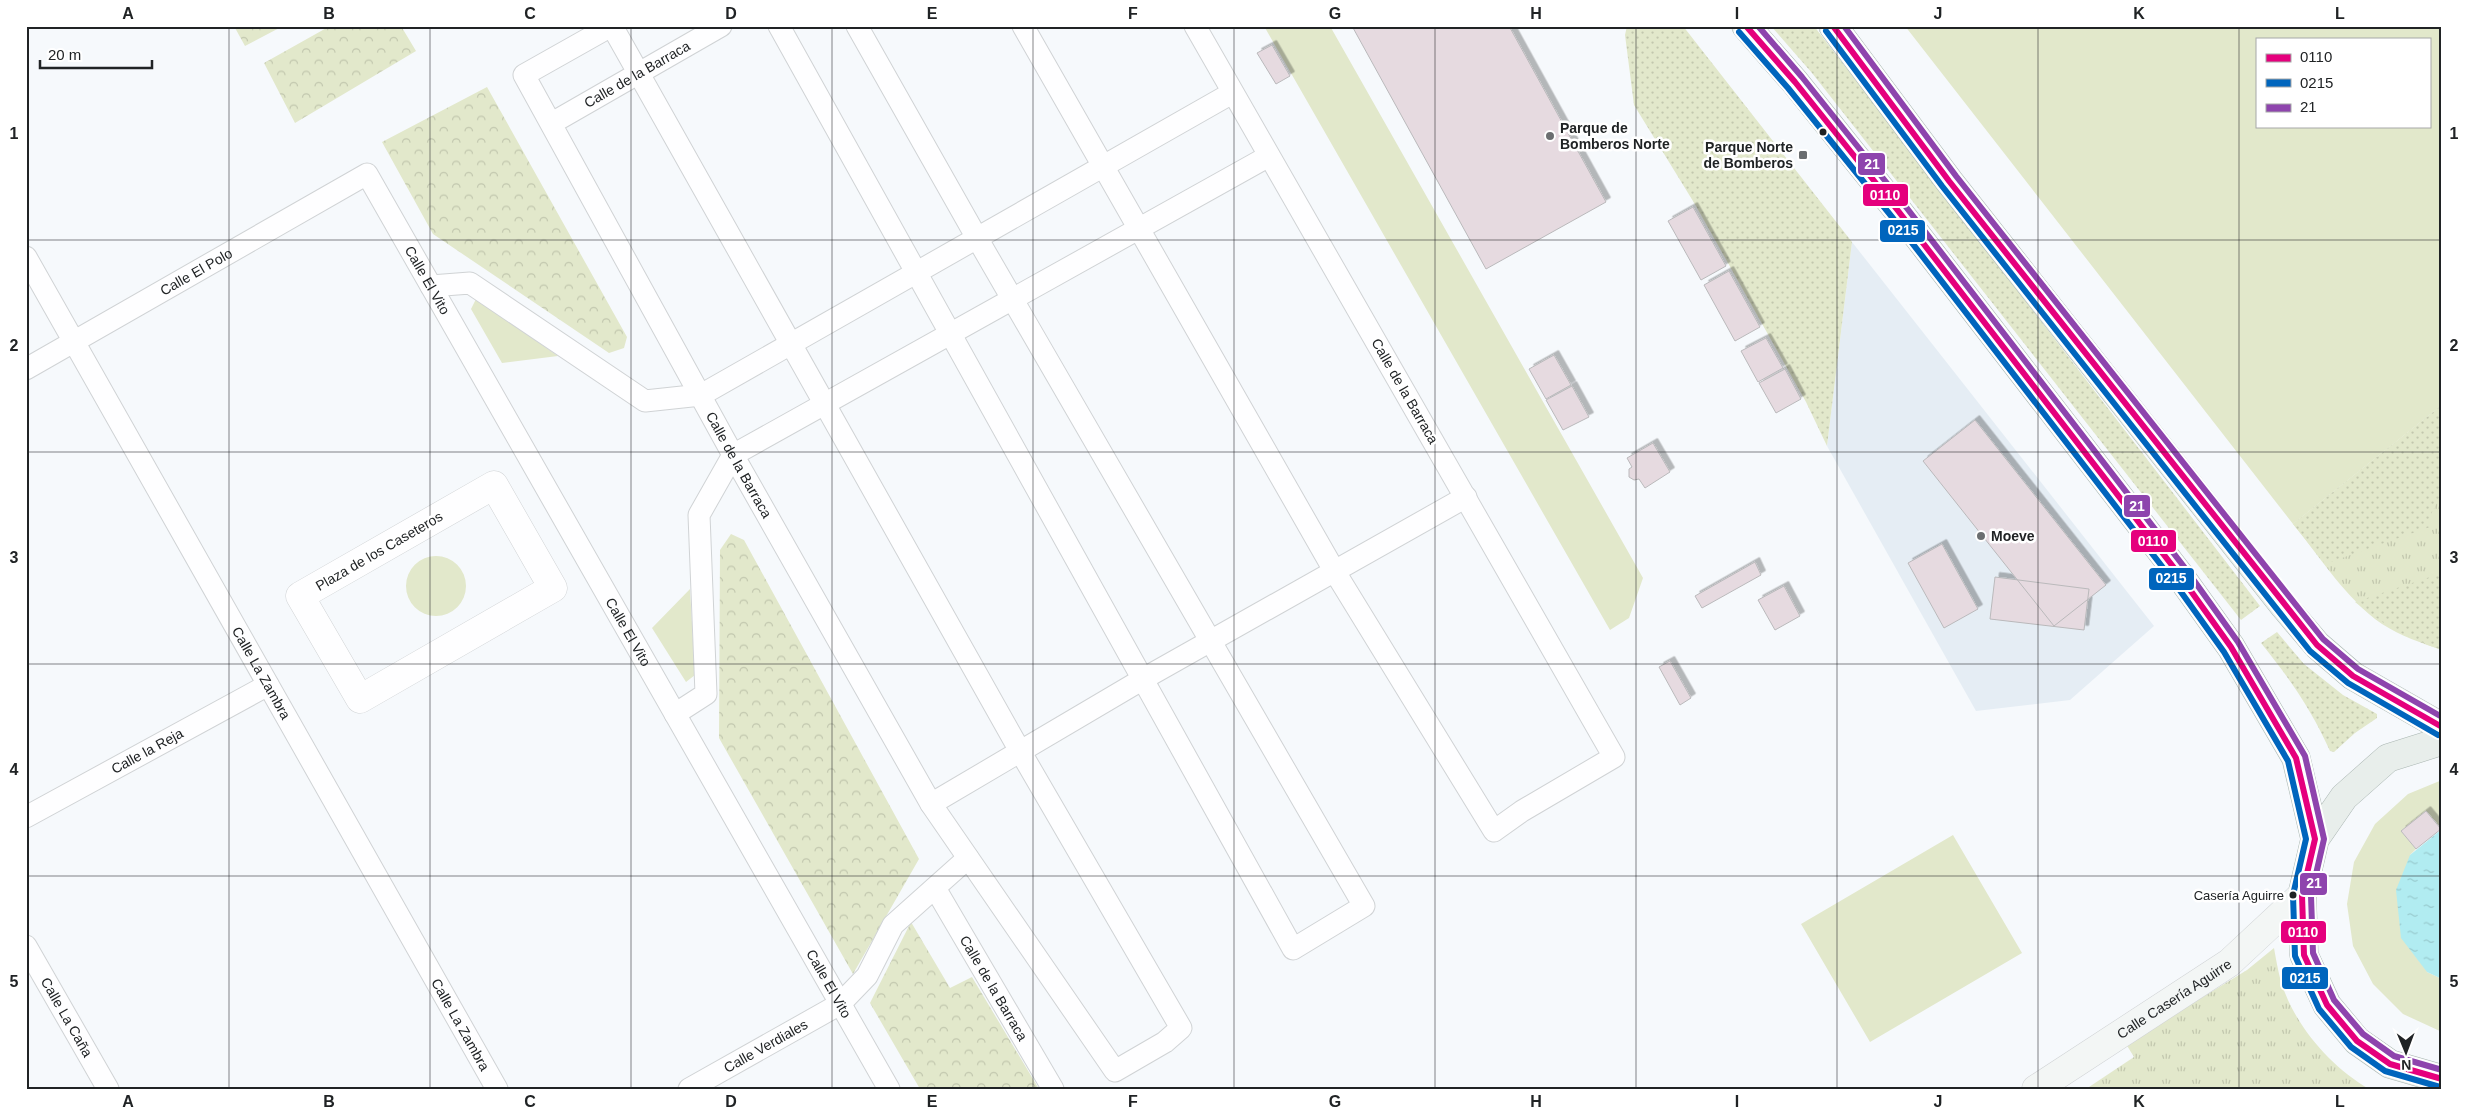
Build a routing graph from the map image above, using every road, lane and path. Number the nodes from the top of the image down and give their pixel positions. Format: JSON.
{"nodes":[{"id":1,"x":611,"y":26,"type":"edge"},
{"id":2,"x":721,"y":26,"type":"edge"},
{"id":3,"x":779,"y":26,"type":"edge"},
{"id":4,"x":857,"y":26,"type":"edge"},
{"id":5,"x":1023,"y":26,"type":"edge"},
{"id":6,"x":1195,"y":26,"type":"edge"},
{"id":7,"x":1746,"y":26,"type":"edge"},
{"id":8,"x":1834,"y":26,"type":"edge"},
{"id":9,"x":639,"y":73,"type":"junction"},
{"id":10,"x":1232,"y":93,"type":"junction"},
{"id":11,"x":552,"y":123,"type":"junction"},
{"id":12,"x":1269,"y":156,"type":"junction"},
{"id":13,"x":1103,"y":166,"type":"junction"},
{"id":14,"x":368,"y":174,"type":"joint"},
{"id":15,"x":1138,"y":229,"type":"junction"},
{"id":16,"x":977,"y":238,"type":"junction"},
{"id":17,"x":26,"y":257,"type":"edge"},
{"id":18,"x":916,"y":272,"type":"junction"},
{"id":19,"x":431,"y":286,"type":"junction"},
{"id":20,"x":1012,"y":298,"type":"junction"},
{"id":21,"x":950,"y":333,"type":"junction"},
{"id":22,"x":74,"y":341,"type":"junction"},
{"id":23,"x":791,"y":344,"type":"junction"},
{"id":24,"x":26,"y":369,"type":"edge"},
{"id":25,"x":701,"y":395,"type":"junction"},
{"id":26,"x":825,"y":403,"type":"junction"},
{"id":27,"x":733,"y":455,"type":"junction"},
{"id":28,"x":1466,"y":496,"type":"junction"},
{"id":29,"x":1335,"y":572,"type":"junction"},
{"id":30,"x":553,"y":588,"type":"joint"},
{"id":31,"x":1211,"y":643,"type":"junction"},
{"id":32,"x":1143,"y":679,"type":"junction"},
{"id":33,"x":268,"y":685,"type":"junction"},
{"id":34,"x":675,"y":714,"type":"junction"},
{"id":35,"x":2442,"y":727,"type":"edge"},
{"id":36,"x":2442,"y":741,"type":"edge"},
{"id":37,"x":1020,"y":751,"type":"junction"},
{"id":38,"x":931,"y":804,"type":"junction"},
{"id":39,"x":26,"y":817,"type":"edge"},
{"id":40,"x":2315,"y":839,"type":"junction"},
{"id":41,"x":968,"y":858,"type":"junction"},
{"id":42,"x":935,"y":888,"type":"junction"},
{"id":43,"x":2302,"y":895,"type":"junction"},
{"id":44,"x":26,"y":946,"type":"edge"},
{"id":45,"x":840,"y":1004,"type":"junction"},
{"id":46,"x":2442,"y":1079,"type":"edge"},
{"id":47,"x":108,"y":1089,"type":"edge"},
{"id":48,"x":497,"y":1089,"type":"edge"},
{"id":49,"x":689,"y":1089,"type":"edge"},
{"id":50,"x":888,"y":1089,"type":"edge"},
{"id":51,"x":1052,"y":1089,"type":"edge"},
{"id":52,"x":2036,"y":1089,"type":"edge"}],
"edges":[{"from":1,"to":9,"type":"lane"},
{"from":1,"to":11,"type":"lane","name":"Calle de la Barraca"},
{"from":2,"to":9,"type":"lane","name":"Calle de la Barraca"},
{"from":3,"to":18,"type":"lane"},
{"from":4,"to":16,"type":"lane"},
{"from":5,"to":13,"type":"lane"},
{"from":6,"to":10,"type":"lane","name":"Calle de la Barraca"},
{"from":7,"to":40,"type":"main road"},
{"from":8,"to":35,"type":"main road"},
{"from":9,"to":11,"type":"lane","name":"Calle de la Barraca"},
{"from":9,"to":23,"type":"lane"},
{"from":10,"to":12,"type":"lane","name":"Calle de la Barraca"},
{"from":10,"to":13,"type":"lane"},
{"from":11,"to":25,"type":"lane","name":"Calle de la Barraca"},
{"from":12,"to":15,"type":"lane"},
{"from":12,"to":28,"type":"lane","name":"Calle de la Barraca"},
{"from":13,"to":15,"type":"lane"},
{"from":13,"to":16,"type":"lane"},
{"from":14,"to":19,"type":"lane","name":"Calle El Vito"},
{"from":14,"to":22,"type":"lane","name":"Calle El Polo"},
{"from":15,"to":20,"type":"lane"},
{"from":15,"to":29,"type":"lane"},
{"from":16,"to":18,"type":"lane"},
{"from":16,"to":20,"type":"lane"},
{"from":17,"to":22,"type":"lane","name":"Calle La Zambra"},
{"from":18,"to":21,"type":"lane"},
{"from":18,"to":23,"type":"lane"},
{"from":19,"to":25,"type":"lane"},
{"from":19,"to":34,"type":"lane","name":"Calle El Vito"},
{"from":20,"to":21,"type":"lane"},
{"from":20,"to":31,"type":"lane"},
{"from":21,"to":26,"type":"lane"},
{"from":21,"to":32,"type":"lane"},
{"from":22,"to":24,"type":"lane","name":"Calle El Polo"},
{"from":22,"to":33,"type":"lane","name":"Calle La Zambra"},
{"from":23,"to":25,"type":"lane"},
{"from":23,"to":26,"type":"lane"},
{"from":25,"to":27,"type":"lane","name":"Calle de la Barraca"},
{"from":26,"to":27,"type":"lane"},
{"from":26,"to":37,"type":"lane"},
{"from":27,"to":34,"type":"lane"},
{"from":27,"to":38,"type":"lane","name":"Calle de la Barraca"},
{"from":28,"to":29,"type":"lane"},
{"from":28,"to":29,"type":"lane","name":"Calle de la Barraca"},
{"from":29,"to":31,"type":"lane"},
{"from":30,"to":30,"type":"street","name":"Plaza de los Caseteros"},
{"from":31,"to":32,"type":"lane"},
{"from":31,"to":32,"type":"lane"},
{"from":32,"to":37,"type":"lane"},
{"from":33,"to":39,"type":"lane","name":"Calle la Reja"},
{"from":33,"to":48,"type":"lane","name":"Calle La Zambra"},
{"from":34,"to":45,"type":"lane","name":"Calle El Vito"},
{"from":36,"to":40,"type":"main road"},
{"from":37,"to":38,"type":"lane"},
{"from":37,"to":41,"type":"lane","name":"Calle de la Barraca"},
{"from":38,"to":41,"type":"lane","name":"Calle de la Barraca"},
{"from":40,"to":43,"type":"main road"},
{"from":41,"to":42,"type":"lane","name":"Calle Verdiales"},
{"from":42,"to":45,"type":"lane","name":"Calle Verdiales"},
{"from":42,"to":51,"type":"lane","name":"Calle de la Barraca"},
{"from":43,"to":46,"type":"main road"},
{"from":43,"to":52,"type":"main road","name":"Calle Casería Aguirre"},
{"from":44,"to":47,"type":"lane","name":"Calle La Caña"},
{"from":45,"to":49,"type":"lane","name":"Calle Verdiales"},
{"from":45,"to":50,"type":"lane","name":"Calle El Vito"}]}
